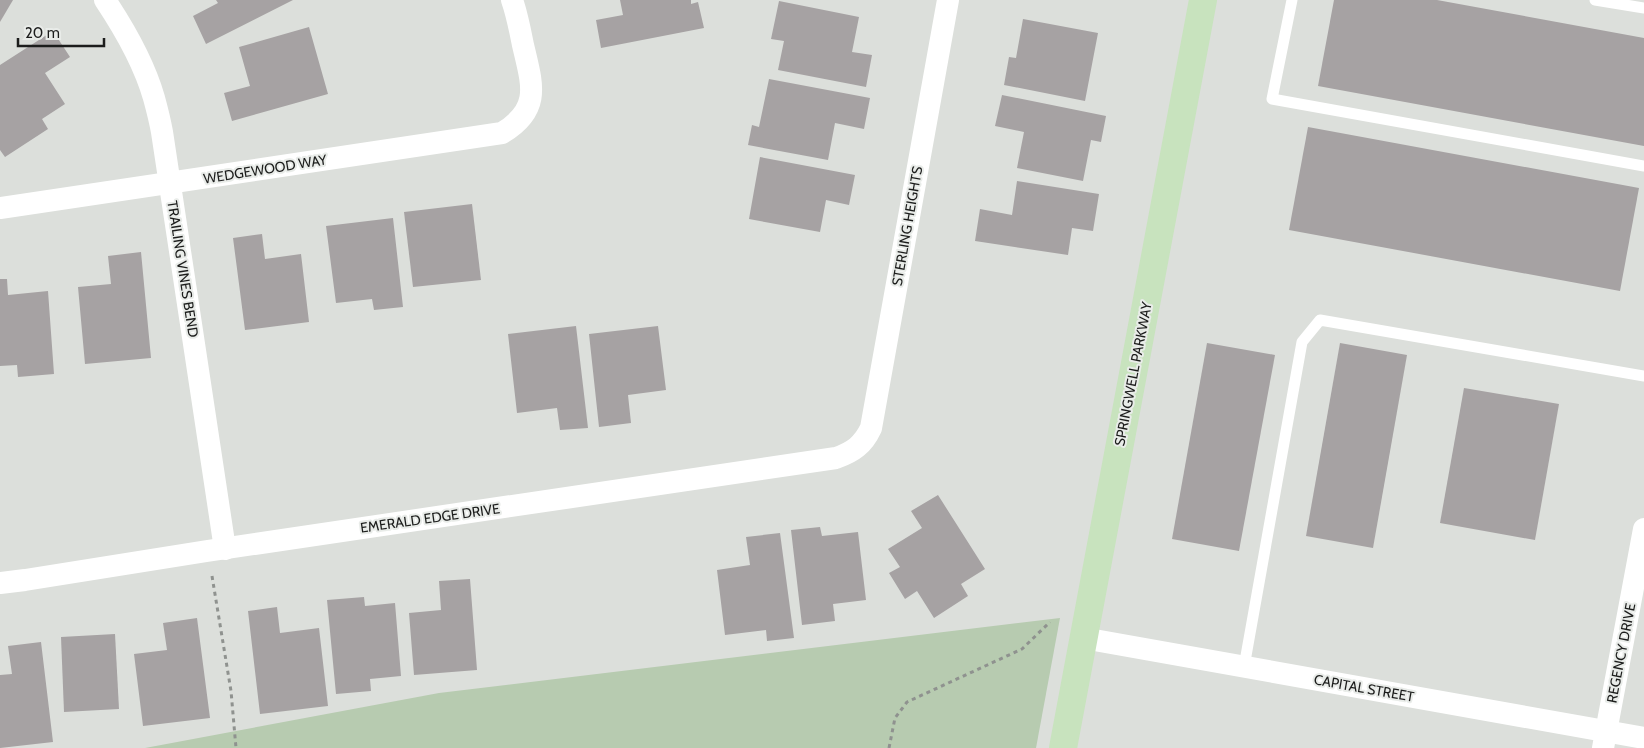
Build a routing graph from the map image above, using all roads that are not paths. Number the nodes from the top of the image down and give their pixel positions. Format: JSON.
{"nodes":[{"id":1,"x":105,"y":0,"type":"edge"},
{"id":2,"x":512,"y":0,"type":"edge"},
{"id":3,"x":948,"y":0,"type":"edge"},
{"id":4,"x":1203,"y":0,"type":"edge"},
{"id":5,"x":1292,"y":0,"type":"edge"},
{"id":6,"x":1595,"y":0,"type":"edge"},
{"id":7,"x":1644,"y":8,"type":"edge"},
{"id":8,"x":1644,"y":166,"type":"edge"},
{"id":9,"x":170,"y":183,"type":"junction"},
{"id":10,"x":0,"y":208,"type":"edge"},
{"id":11,"x":1644,"y":376,"type":"edge"},
{"id":12,"x":857,"y":448,"type":"joint"},
{"id":13,"x":1644,"y":529,"type":"edge"},
{"id":14,"x":216,"y":550,"type":"junction"},
{"id":15,"x":0,"y":583,"type":"edge"},
{"id":16,"x":1083,"y":638,"type":"junction"},
{"id":17,"x":1244,"y":666,"type":"junction"},
{"id":18,"x":1644,"y":738,"type":"edge"},
{"id":19,"x":1604,"y":740,"type":"edge"},
{"id":20,"x":1063,"y":748,"type":"edge"}],
"edges":[{"from":1,"to":9,"type":"street","name":"TRAILING VINES BEND"},
{"from":2,"to":9,"type":"street","name":"WEDGEWOOD WAY"},
{"from":3,"to":12,"type":"street","name":"STERLING HEIGHTS"},
{"from":4,"to":16,"type":"street","name":"SPRINGWELL PARKWAY"},
{"from":5,"to":8,"type":"lane"},
{"from":6,"to":7,"type":"lane"},
{"from":9,"to":10,"type":"street","name":"WEDGEWOOD WAY"},
{"from":9,"to":14,"type":"street","name":"TRAILING VINES BEND"},
{"from":11,"to":17,"type":"lane"},
{"from":12,"to":14,"type":"street","name":"EMERALD EDGE DRIVE"},
{"from":13,"to":19,"type":"street","name":"REGENCY DRIVE"},
{"from":14,"to":15,"type":"street","name":"EMERALD EDGE DRIVE"},
{"from":16,"to":17,"type":"street","name":"CAPITAL STREET"},
{"from":16,"to":20,"type":"street","name":"SPRINGWELL PARKWAY"},
{"from":17,"to":19,"type":"street","name":"CAPITAL STREET"},
{"from":18,"to":19,"type":"street","name":"CAPITAL STREET"}]}
